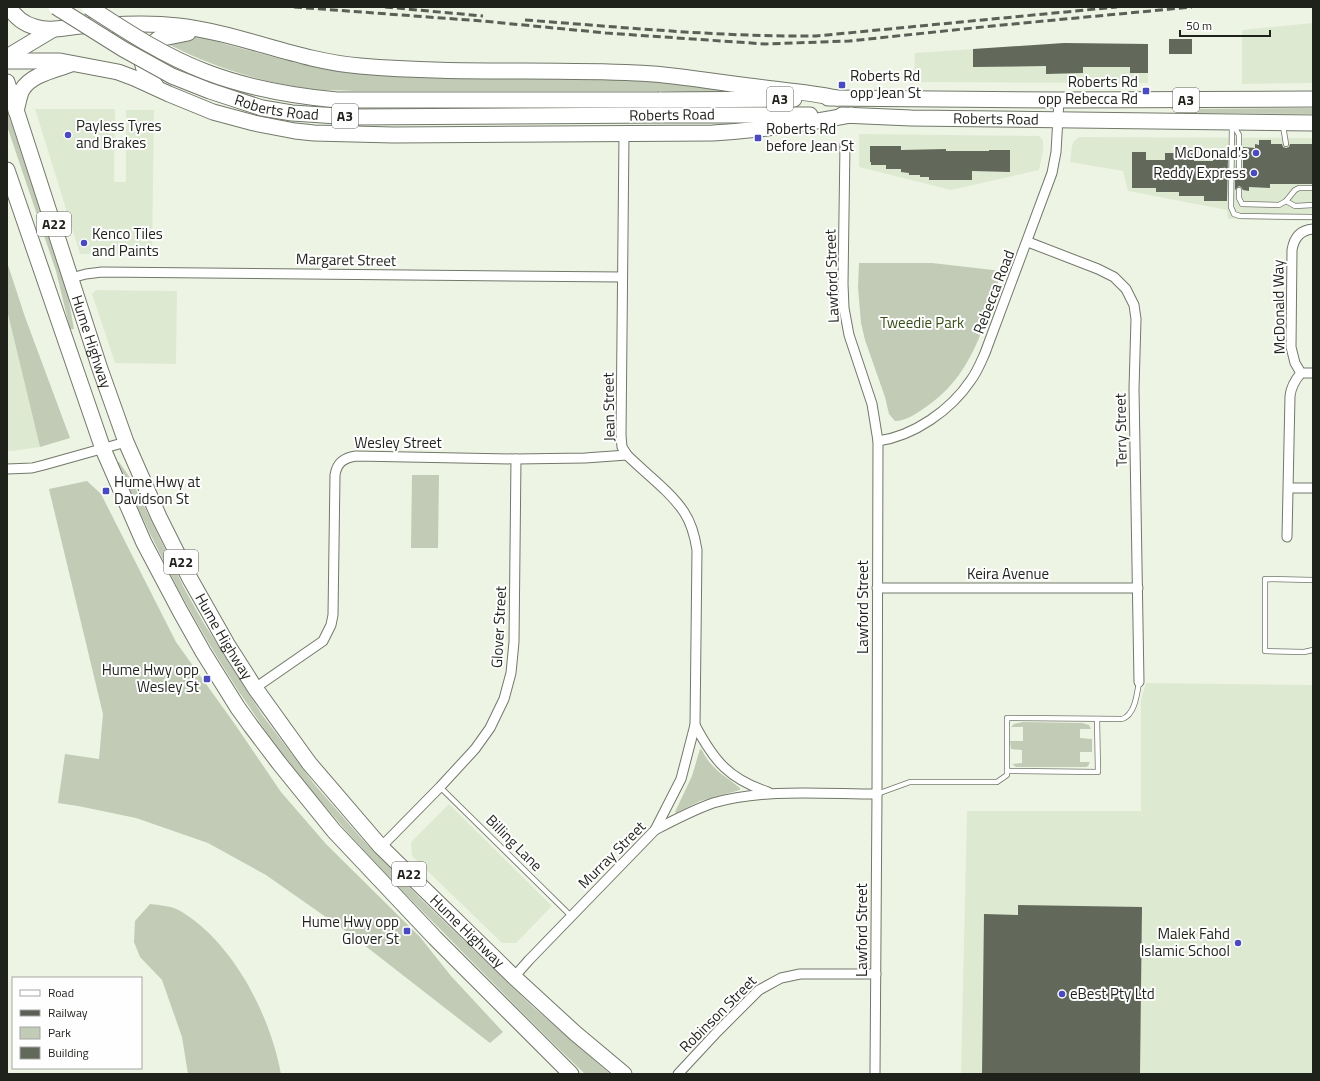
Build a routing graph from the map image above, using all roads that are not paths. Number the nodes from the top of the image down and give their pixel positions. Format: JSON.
{"nodes":[{"id":1,"x":9,"y":7,"type":"edge"},
{"id":2,"x":56,"y":7,"type":"edge"},
{"id":3,"x":89,"y":7,"type":"edge"},
{"id":4,"x":52,"y":30,"type":"junction"},
{"id":5,"x":206,"y":31,"type":"junction"},
{"id":6,"x":7,"y":57,"type":"edge"},
{"id":7,"x":7,"y":61,"type":"edge"},
{"id":8,"x":74,"y":63,"type":"junction"},
{"id":9,"x":7,"y":82,"type":"edge"},
{"id":10,"x":156,"y":87,"type":"junction"},
{"id":11,"x":837,"y":98,"type":"junction"},
{"id":12,"x":1313,"y":99,"type":"edge"},
{"id":13,"x":1059,"y":100,"type":"junction"},
{"id":14,"x":16,"y":111,"type":"junction"},
{"id":15,"x":852,"y":115,"type":"junction"},
{"id":16,"x":1058,"y":119,"type":"junction"},
{"id":17,"x":1232,"y":122,"type":"junction"},
{"id":18,"x":1282,"y":122,"type":"junction"},
{"id":19,"x":1313,"y":123,"type":"edge"},
{"id":20,"x":624,"y":134,"type":"junction"},
{"id":21,"x":845,"y":144,"type":"dead end"},
{"id":22,"x":1286,"y":144,"type":"dead end"},
{"id":23,"x":1239,"y":153,"type":"dead end"},
{"id":24,"x":1239,"y":159,"type":"dead end"},
{"id":25,"x":7,"y":170,"type":"edge"},
{"id":26,"x":1238,"y":174,"type":"dead end"},
{"id":27,"x":1313,"y":188,"type":"edge"},
{"id":28,"x":1238,"y":190,"type":"dead end"},
{"id":29,"x":1286,"y":201,"type":"junction"},
{"id":30,"x":1313,"y":205,"type":"edge"},
{"id":31,"x":1313,"y":217,"type":"edge"},
{"id":32,"x":1313,"y":229,"type":"edge"},
{"id":33,"x":1028,"y":242,"type":"junction"},
{"id":34,"x":622,"y":277,"type":"junction"},
{"id":35,"x":71,"y":278,"type":"junction"},
{"id":36,"x":1301,"y":373,"type":"junction"},
{"id":37,"x":1313,"y":373,"type":"edge"},
{"id":38,"x":878,"y":440,"type":"junction"},
{"id":39,"x":126,"y":442,"type":"junction"},
{"id":40,"x":103,"y":449,"type":"junction"},
{"id":41,"x":627,"y":455,"type":"junction"},
{"id":42,"x":516,"y":458,"type":"junction"},
{"id":43,"x":7,"y":469,"type":"edge"},
{"id":44,"x":1289,"y":488,"type":"junction"},
{"id":45,"x":1313,"y":488,"type":"edge"},
{"id":46,"x":1287,"y":537,"type":"dead end"},
{"id":47,"x":1313,"y":580,"type":"edge"},
{"id":48,"x":877,"y":588,"type":"junction"},
{"id":49,"x":1138,"y":588,"type":"junction"},
{"id":50,"x":1313,"y":650,"type":"edge"},
{"id":51,"x":1139,"y":682,"type":"joint"},
{"id":52,"x":255,"y":688,"type":"junction"},
{"id":53,"x":1097,"y":719,"type":"junction"},
{"id":54,"x":695,"y":725,"type":"junction"},
{"id":55,"x":1007,"y":771,"type":"junction"},
{"id":56,"x":440,"y":787,"type":"junction"},
{"id":57,"x":771,"y":793,"type":"junction"},
{"id":58,"x":877,"y":794,"type":"junction"},
{"id":59,"x":655,"y":830,"type":"junction"},
{"id":60,"x":382,"y":847,"type":"junction"},
{"id":61,"x":571,"y":916,"type":"junction"},
{"id":62,"x":876,"y":974,"type":"junction"},
{"id":63,"x":514,"y":977,"type":"junction"},
{"id":64,"x":572,"y":1074,"type":"edge"},
{"id":65,"x":624,"y":1074,"type":"edge"},
{"id":66,"x":678,"y":1074,"type":"edge"},
{"id":67,"x":874,"y":1074,"type":"edge"}],
"edges":[{"from":1,"to":4,"type":"highway"},
{"from":2,"to":15,"type":"highway","name":"Roberts Road","number":"A3","bridge":true},
{"from":3,"to":11,"type":"highway","name":"Roberts Road","number":"A3","bridge":true},
{"from":4,"to":5,"type":"highway"},
{"from":4,"to":6,"type":"highway"},
{"from":5,"to":10,"type":"highway"},
{"from":5,"to":11,"type":"highway"},
{"from":7,"to":8,"type":"highway"},
{"from":8,"to":10,"type":"highway"},
{"from":8,"to":14,"type":"highway"},
{"from":9,"to":14,"type":"highway","name":"Hume Highway","number":"A22"},
{"from":10,"to":20,"type":"highway"},
{"from":11,"to":13,"type":"highway","name":"Roberts Road","number":"A3"},
{"from":12,"to":13,"type":"highway","name":"Roberts Road","number":"A3"},
{"from":13,"to":16,"type":"street","name":"Rebecca Road"},
{"from":14,"to":35,"type":"highway","name":"Hume Highway","number":"A22"},
{"from":15,"to":16,"type":"highway","name":"Roberts Road","number":"A3"},
{"from":15,"to":20,"type":"highway"},
{"from":16,"to":17,"type":"highway","name":"Roberts Road","number":"A3"},
{"from":16,"to":33,"type":"street","name":"Rebecca Road"},
{"from":17,"to":18,"type":"highway","name":"Roberts Road","number":"A3"},
{"from":17,"to":23,"type":"lane"},
{"from":17,"to":31,"type":"lane"},
{"from":18,"to":19,"type":"highway","name":"Roberts Road","number":"A3"},
{"from":18,"to":22,"type":"lane"},
{"from":20,"to":34,"type":"street","name":"Jean Street"},
{"from":21,"to":38,"type":"street","name":"Lawford Street"},
{"from":24,"to":26,"type":"lane"},
{"from":25,"to":40,"type":"highway","name":"Hume Highway","number":"A22"},
{"from":27,"to":29,"type":"lane"},
{"from":28,"to":29,"type":"lane"},
{"from":29,"to":30,"type":"lane"},
{"from":32,"to":36,"type":"street","name":"McDonald Way"},
{"from":33,"to":38,"type":"street","name":"Rebecca Road"},
{"from":33,"to":49,"type":"street","name":"Terry Street"},
{"from":34,"to":35,"type":"street","name":"Margaret Street"},
{"from":34,"to":41,"type":"street","name":"Jean Street"},
{"from":35,"to":39,"type":"highway","name":"Hume Highway","number":"A22"},
{"from":36,"to":37,"type":"street","name":"McDonald Way"},
{"from":36,"to":44,"type":"street"},
{"from":38,"to":48,"type":"street","name":"Lawford Street"},
{"from":39,"to":40,"type":"street"},
{"from":39,"to":52,"type":"highway","name":"Hume Highway","number":"A22"},
{"from":40,"to":43,"type":"street"},
{"from":40,"to":64,"type":"highway","name":"Hume Highway","number":"A22"},
{"from":41,"to":42,"type":"street","name":"Wesley Street"},
{"from":41,"to":54,"type":"street","name":"Jean Street"},
{"from":42,"to":52,"type":"street","name":"Wesley Street"},
{"from":42,"to":56,"type":"street","name":"Glover Street"},
{"from":44,"to":45,"type":"street"},
{"from":44,"to":46,"type":"street"},
{"from":47,"to":50,"type":"lane"},
{"from":48,"to":49,"type":"street","name":"Keira Avenue"},
{"from":48,"to":58,"type":"street","name":"Lawford Street"},
{"from":49,"to":51,"type":"street","name":"Terry Street"},
{"from":51,"to":53,"type":"lane"},
{"from":52,"to":60,"type":"highway","name":"Hume Highway","number":"A22"},
{"from":53,"to":55,"type":"lane"},
{"from":53,"to":55,"type":"lane"},
{"from":54,"to":57,"type":"street"},
{"from":54,"to":59,"type":"street","name":"Jean Street"},
{"from":55,"to":58,"type":"lane"},
{"from":56,"to":60,"type":"street","name":"Glover Street"},
{"from":56,"to":61,"type":"lane","name":"Billing Lane"},
{"from":57,"to":58,"type":"street","name":"Murray Street"},
{"from":57,"to":59,"type":"street","name":"Murray Street"},
{"from":58,"to":62,"type":"street","name":"Lawford Street"},
{"from":59,"to":61,"type":"street","name":"Murray Street"},
{"from":60,"to":63,"type":"highway","name":"Hume Highway","number":"A22"},
{"from":61,"to":63,"type":"street","name":"Murray Street"},
{"from":62,"to":66,"type":"street","name":"Robinson Street"},
{"from":62,"to":67,"type":"street","name":"Lawford Street"},
{"from":63,"to":65,"type":"highway","name":"Hume Highway","number":"A22"}]}
